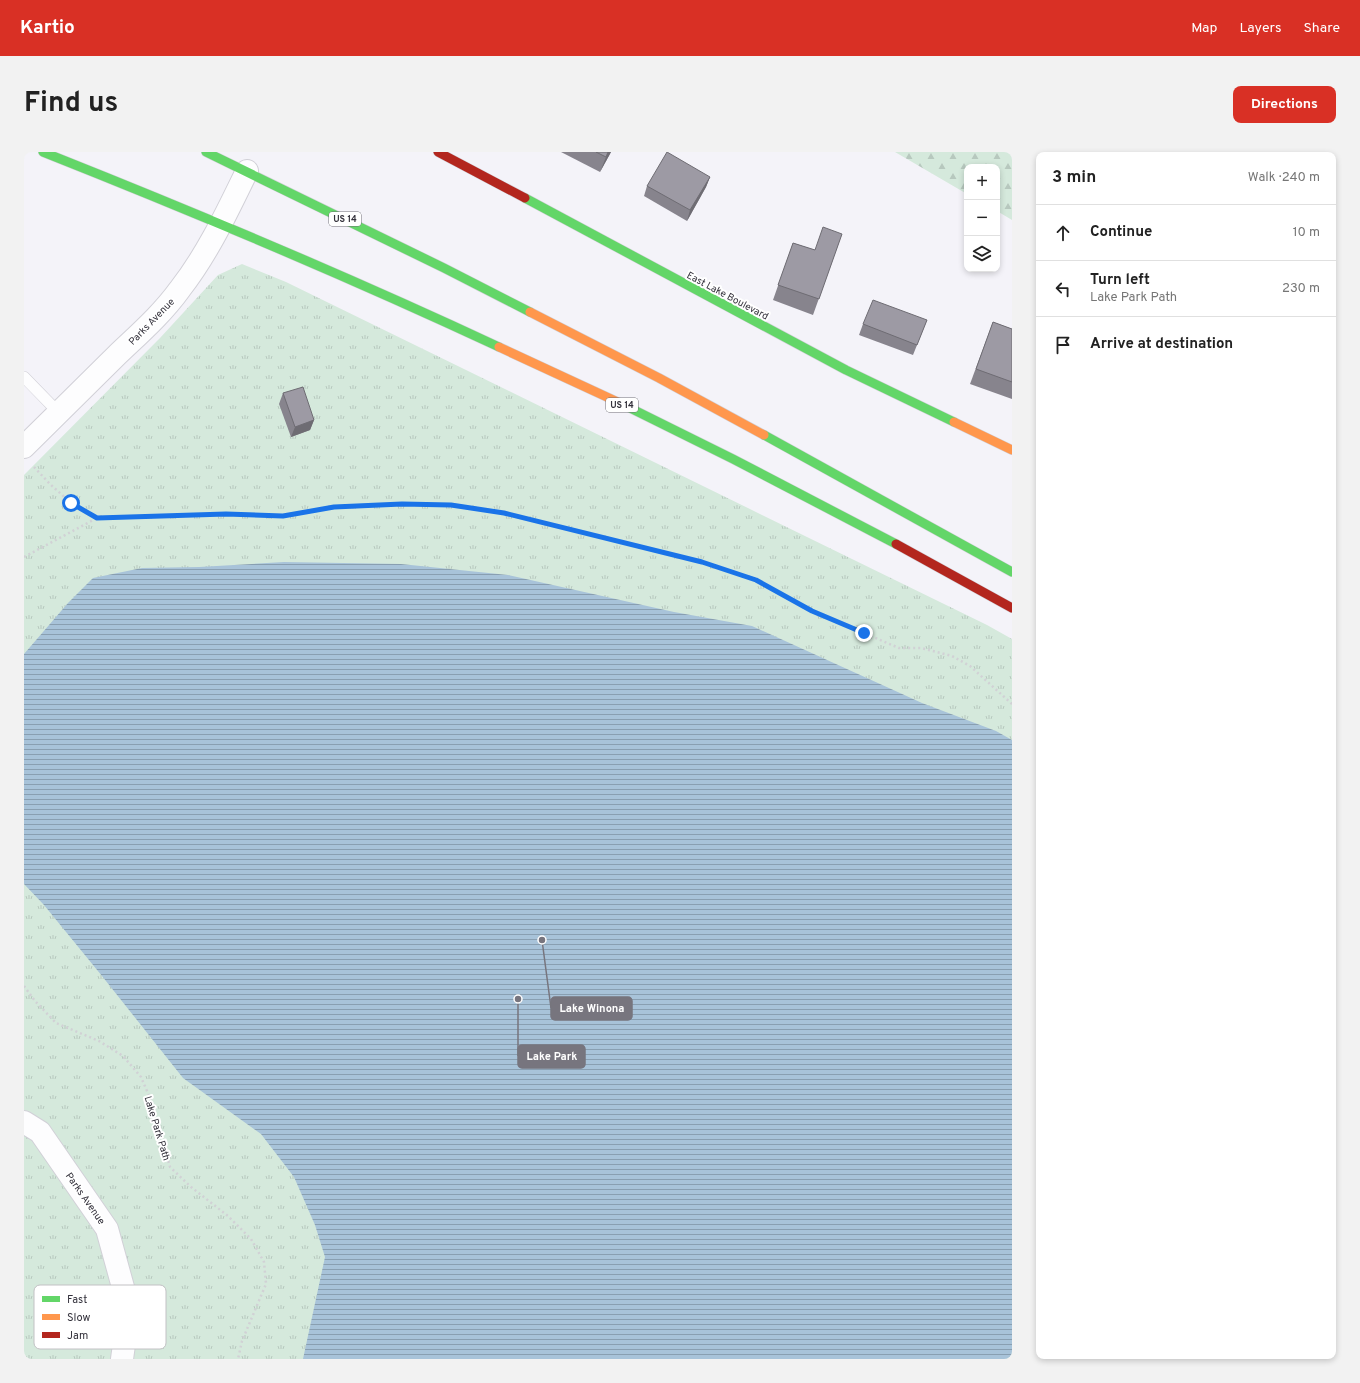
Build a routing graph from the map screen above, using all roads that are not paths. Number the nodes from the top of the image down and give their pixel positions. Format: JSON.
{"nodes":[{"id":1,"x":43,"y":152,"type":"edge"},
{"id":2,"x":206,"y":152,"type":"edge"},
{"id":3,"x":438,"y":152,"type":"edge"},
{"id":4,"x":247,"y":171,"type":"junction"},
{"id":5,"x":221,"y":224,"type":"junction"},
{"id":6,"x":24,"y":377,"type":"edge"},
{"id":7,"x":59,"y":412,"type":"junction"},
{"id":8,"x":24,"y":447,"type":"edge"},
{"id":9,"x":1012,"y":450,"type":"edge"},
{"id":10,"x":1012,"y":572,"type":"edge"},
{"id":11,"x":1012,"y":608,"type":"edge"},
{"id":12,"x":24,"y":1122,"type":"edge"},
{"id":13,"x":122,"y":1285,"type":"edge"},
{"id":14,"x":123,"y":1349,"type":"edge"},
{"id":15,"x":122,"y":1359,"type":"edge"}],
"edges":[{"from":1,"to":5,"type":"main road","number":"US 14"},
{"from":2,"to":4,"type":"main road","number":"US 14"},
{"from":3,"to":9,"type":"main road","name":"East Lake Boulevard"},
{"from":4,"to":5,"type":"street","name":"Parks Avenue"},
{"from":4,"to":10,"type":"main road","number":"US 14"},
{"from":5,"to":7,"type":"street","name":"Parks Avenue"},
{"from":5,"to":11,"type":"main road","number":"US 14"},
{"from":6,"to":7,"type":"lane"},
{"from":7,"to":8,"type":"street","name":"Parks Avenue"},
{"from":12,"to":13,"type":"street","name":"Parks Avenue"},
{"from":14,"to":15,"type":"street","name":"Parks Avenue"}]}
